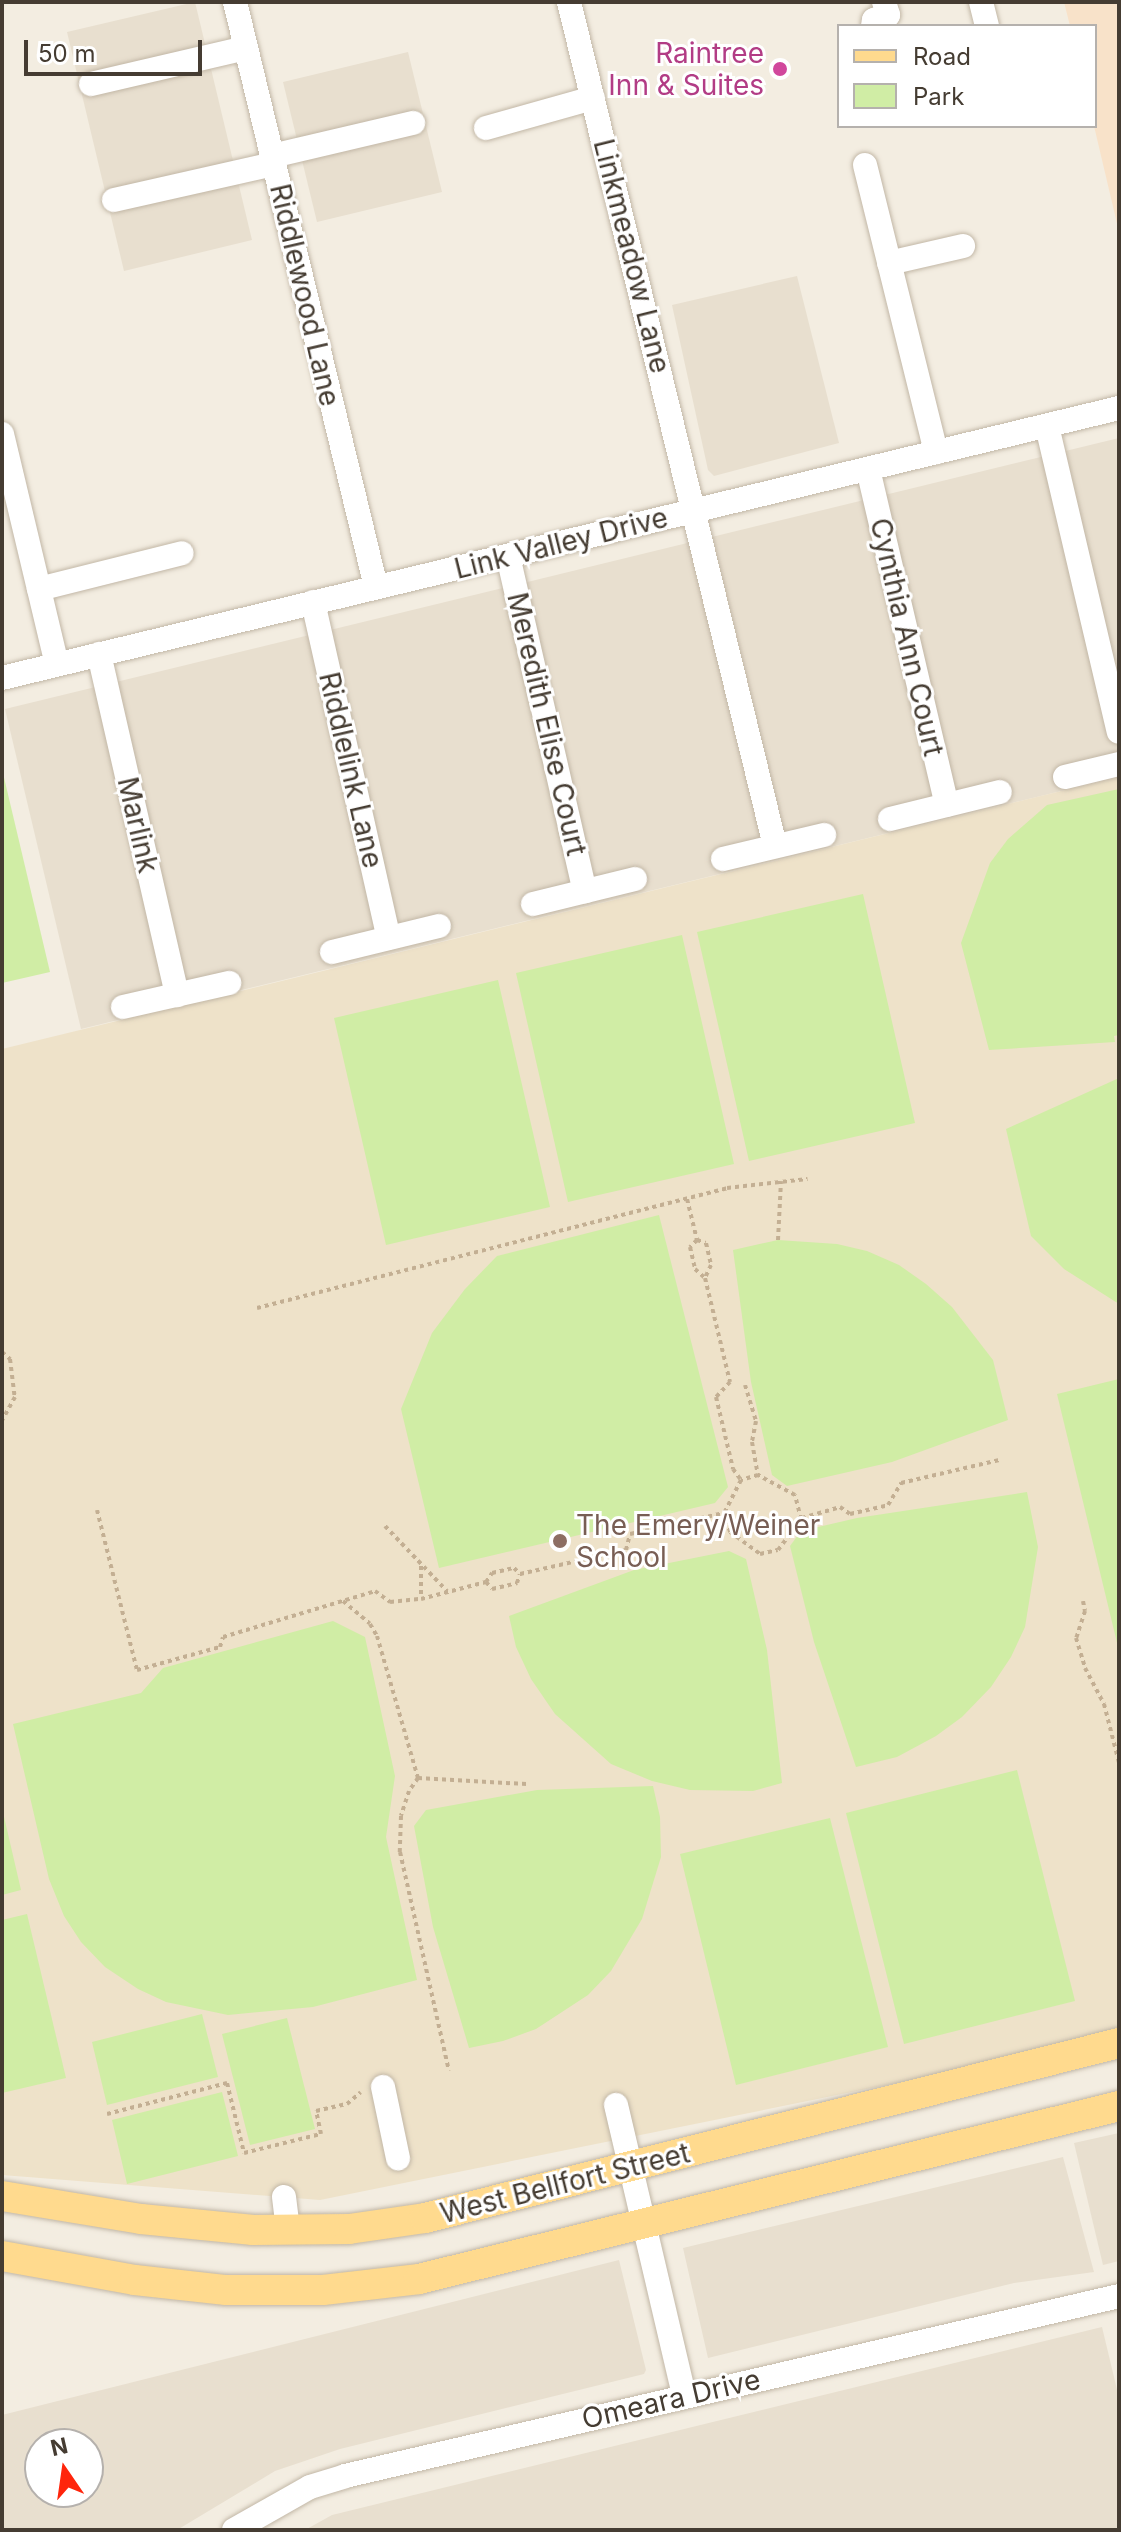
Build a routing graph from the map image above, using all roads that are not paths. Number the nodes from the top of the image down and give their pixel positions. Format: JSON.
{"nodes":[{"id":1,"x":235,"y":2,"type":"edge"},
{"id":2,"x":569,"y":2,"type":"edge"},
{"id":3,"x":981,"y":2,"type":"edge"},
{"id":4,"x":986,"y":24,"type":"edge"},
{"id":5,"x":246,"y":48,"type":"junction"},
{"id":6,"x":91,"y":84,"type":"dead end"},
{"id":7,"x":593,"y":98,"type":"junction"},
{"id":8,"x":413,"y":123,"type":"dead end"},
{"id":9,"x":486,"y":128,"type":"dead end"},
{"id":10,"x":273,"y":160,"type":"junction"},
{"id":11,"x":865,"y":165,"type":"dead end"},
{"id":12,"x":114,"y":200,"type":"dead end"},
{"id":13,"x":963,"y":246,"type":"dead end"},
{"id":14,"x":889,"y":263,"type":"junction"},
{"id":15,"x":1119,"y":408,"type":"edge"},
{"id":16,"x":1047,"y":426,"type":"junction"},
{"id":17,"x":2,"y":434,"type":"edge"},
{"id":18,"x":936,"y":452,"type":"junction"},
{"id":19,"x":868,"y":469,"type":"junction"},
{"id":20,"x":695,"y":511,"type":"junction"},
{"id":21,"x":182,"y":553,"type":"dead end"},
{"id":22,"x":508,"y":556,"type":"junction"},
{"id":23,"x":376,"y":587,"type":"junction"},
{"id":24,"x":39,"y":589,"type":"junction"},
{"id":25,"x":313,"y":602,"type":"junction"},
{"id":26,"x":99,"y":654,"type":"junction"},
{"id":27,"x":57,"y":664,"type":"junction"},
{"id":28,"x":2,"y":678,"type":"edge"},
{"id":29,"x":1119,"y":732,"type":"edge"},
{"id":30,"x":1119,"y":764,"type":"edge"},
{"id":31,"x":1065,"y":777,"type":"dead end"},
{"id":32,"x":1000,"y":792,"type":"dead end"},
{"id":33,"x":947,"y":805,"type":"junction"},
{"id":34,"x":890,"y":819,"type":"dead end"},
{"id":35,"x":824,"y":835,"type":"dead end"},
{"id":36,"x":775,"y":846,"type":"junction"},
{"id":37,"x":723,"y":859,"type":"dead end"},
{"id":38,"x":635,"y":879,"type":"dead end"},
{"id":39,"x":585,"y":891,"type":"junction"},
{"id":40,"x":533,"y":904,"type":"dead end"},
{"id":41,"x":439,"y":926,"type":"dead end"},
{"id":42,"x":389,"y":938,"type":"junction"},
{"id":43,"x":332,"y":952,"type":"dead end"},
{"id":44,"x":229,"y":983,"type":"dead end"},
{"id":45,"x":177,"y":995,"type":"junction"},
{"id":46,"x":123,"y":1007,"type":"dead end"},
{"id":47,"x":1119,"y":2043,"type":"edge"},
{"id":48,"x":372,"y":2090,"type":"road end"},
{"id":49,"x":616,"y":2105,"type":"dead end"},
{"id":50,"x":1119,"y":2106,"type":"edge"},
{"id":51,"x":398,"y":2158,"type":"dead end"},
{"id":52,"x":633,"y":2166,"type":"junction"},
{"id":53,"x":2,"y":2196,"type":"edge"},
{"id":54,"x":284,"y":2197,"type":"dead end"},
{"id":55,"x":645,"y":2224,"type":"junction"},
{"id":56,"x":288,"y":2229,"type":"junction"},
{"id":57,"x":2,"y":2256,"type":"edge"},
{"id":58,"x":1119,"y":2296,"type":"edge"},
{"id":59,"x":684,"y":2396,"type":"junction"},
{"id":60,"x":234,"y":2530,"type":"edge"}],
"edges":[{"from":1,"to":5,"type":"street","name":"Riddlewood Lane"},
{"from":2,"to":7,"type":"street","name":"Linkmeadow Lane"},
{"from":3,"to":4,"type":"street"},
{"from":5,"to":6,"type":"street"},
{"from":5,"to":10,"type":"street","name":"Riddlewood Lane"},
{"from":7,"to":9,"type":"street"},
{"from":7,"to":20,"type":"street","name":"Linkmeadow Lane"},
{"from":8,"to":10,"type":"street"},
{"from":10,"to":12,"type":"street"},
{"from":10,"to":23,"type":"street","name":"Riddlewood Lane"},
{"from":11,"to":14,"type":"street"},
{"from":13,"to":14,"type":"street"},
{"from":14,"to":18,"type":"street"},
{"from":15,"to":16,"type":"street","name":"Link Valley Drive"},
{"from":16,"to":18,"type":"street","name":"Link Valley Drive"},
{"from":16,"to":29,"type":"street"},
{"from":17,"to":24,"type":"street"},
{"from":18,"to":19,"type":"street","name":"Link Valley Drive"},
{"from":19,"to":20,"type":"street","name":"Link Valley Drive"},
{"from":19,"to":33,"type":"street","name":"Cynthia Ann Court"},
{"from":20,"to":22,"type":"street","name":"Link Valley Drive"},
{"from":20,"to":36,"type":"street","name":"Linkmeadow Lane"},
{"from":21,"to":24,"type":"street"},
{"from":22,"to":23,"type":"street","name":"Link Valley Drive"},
{"from":22,"to":39,"type":"street","name":"Meredith Elise Court"},
{"from":23,"to":25,"type":"street","name":"Link Valley Drive"},
{"from":24,"to":27,"type":"street"},
{"from":25,"to":26,"type":"street","name":"Link Valley Drive"},
{"from":25,"to":42,"type":"street","name":"Riddlelink Lane"},
{"from":26,"to":27,"type":"street","name":"Link Valley Drive"},
{"from":26,"to":45,"type":"street","name":"Marlink"},
{"from":27,"to":28,"type":"street","name":"Link Valley Drive"},
{"from":30,"to":31,"type":"street"},
{"from":32,"to":33,"type":"street"},
{"from":33,"to":34,"type":"street"},
{"from":35,"to":36,"type":"street"},
{"from":36,"to":37,"type":"street"},
{"from":38,"to":39,"type":"street","name":"Meredith Elise Court"},
{"from":39,"to":40,"type":"street","name":"Meredith Elise Court"},
{"from":41,"to":42,"type":"street"},
{"from":42,"to":43,"type":"street"},
{"from":44,"to":45,"type":"street"},
{"from":45,"to":46,"type":"street"},
{"from":47,"to":52,"type":"main road","name":"West Bellfort Street"},
{"from":48,"to":51,"type":"street"},
{"from":49,"to":52,"type":"street"},
{"from":50,"to":55,"type":"main road","name":"West Bellfort Street"},
{"from":52,"to":55,"type":"street"},
{"from":52,"to":56,"type":"main road","name":"West Bellfort Street"},
{"from":53,"to":56,"type":"main road","name":"West Bellfort Street"},
{"from":54,"to":56,"type":"street"},
{"from":55,"to":57,"type":"main road","name":"West Bellfort Street"},
{"from":55,"to":59,"type":"street"},
{"from":58,"to":59,"type":"street","name":"Omeara Drive"},
{"from":59,"to":60,"type":"street","name":"Omeara Drive"}]}
